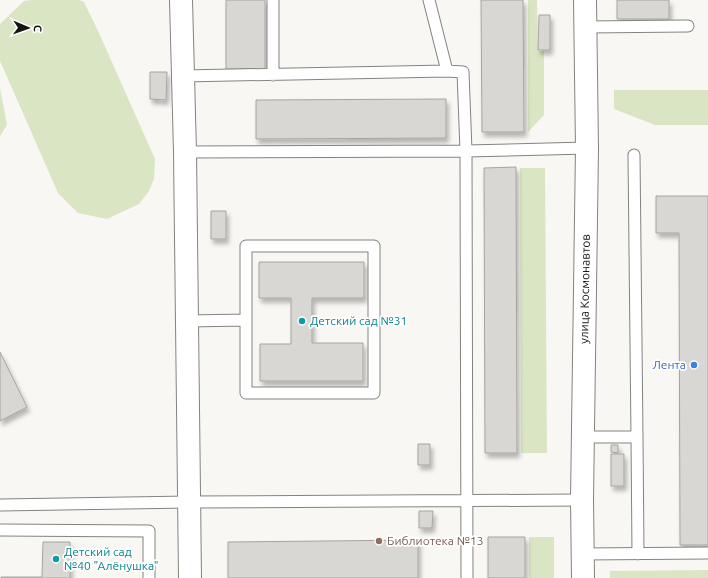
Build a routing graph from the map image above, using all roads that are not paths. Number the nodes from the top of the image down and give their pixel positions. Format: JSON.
{"nodes":[{"id":1,"x":181,"y":0,"type":"edge"},
{"id":2,"x":273,"y":0,"type":"edge"},
{"id":3,"x":430,"y":0,"type":"edge"},
{"id":4,"x":586,"y":0,"type":"edge"},
{"id":5,"x":688,"y":26,"type":"dead end"},
{"id":6,"x":586,"y":27,"type":"junction"},
{"id":7,"x":447,"y":71,"type":"junction"},
{"id":8,"x":273,"y":75,"type":"junction"},
{"id":9,"x":183,"y":76,"type":"junction"},
{"id":10,"x":587,"y":148,"type":"junction"},
{"id":11,"x":466,"y":151,"type":"junction"},
{"id":12,"x":185,"y":152,"type":"junction"},
{"id":13,"x":634,"y":155,"type":"dead end"},
{"id":14,"x":246,"y":320,"type":"junction"},
{"id":15,"x":187,"y":321,"type":"junction"},
{"id":16,"x":583,"y":437,"type":"junction"},
{"id":17,"x":637,"y":437,"type":"junction"},
{"id":18,"x":582,"y":500,"type":"junction"},
{"id":19,"x":466,"y":501,"type":"junction"},
{"id":20,"x":189,"y":502,"type":"junction"},
{"id":21,"x":0,"y":505,"type":"edge"},
{"id":22,"x":0,"y":530,"type":"edge"},
{"id":23,"x":708,"y":553,"type":"edge"},
{"id":24,"x":583,"y":554,"type":"junction"},
{"id":25,"x":638,"y":554,"type":"junction"},
{"id":26,"x":149,"y":578,"type":"edge"},
{"id":27,"x":190,"y":578,"type":"edge"},
{"id":28,"x":467,"y":578,"type":"edge"},
{"id":29,"x":583,"y":578,"type":"edge"}],
"edges":[{"from":1,"to":9,"type":"street"},
{"from":2,"to":8,"type":"lane"},
{"from":3,"to":7,"type":"lane"},
{"from":4,"to":6,"type":"street","name":"улица Космонавтов"},
{"from":5,"to":6,"type":"lane"},
{"from":6,"to":10,"type":"street","name":"улица Космонавтов"},
{"from":7,"to":8,"type":"lane"},
{"from":7,"to":11,"type":"lane"},
{"from":8,"to":9,"type":"lane"},
{"from":9,"to":12,"type":"street"},
{"from":10,"to":11,"type":"lane"},
{"from":10,"to":16,"type":"street","name":"улица Космонавтов"},
{"from":11,"to":12,"type":"lane"},
{"from":11,"to":19,"type":"lane"},
{"from":12,"to":15,"type":"street"},
{"from":13,"to":17,"type":"lane"},
{"from":14,"to":14,"type":"lane"},
{"from":14,"to":15,"type":"lane"},
{"from":15,"to":20,"type":"street"},
{"from":16,"to":17,"type":"lane"},
{"from":16,"to":18,"type":"street","name":"улица Космонавтов"},
{"from":17,"to":25,"type":"lane"},
{"from":18,"to":19,"type":"lane"},
{"from":18,"to":24,"type":"street","name":"улица Космонавтов"},
{"from":19,"to":20,"type":"lane"},
{"from":19,"to":28,"type":"lane"},
{"from":20,"to":21,"type":"lane"},
{"from":20,"to":27,"type":"street"},
{"from":22,"to":26,"type":"lane"},
{"from":23,"to":25,"type":"lane"},
{"from":24,"to":25,"type":"lane"},
{"from":24,"to":29,"type":"street","name":"улица Космонавтов"}]}
